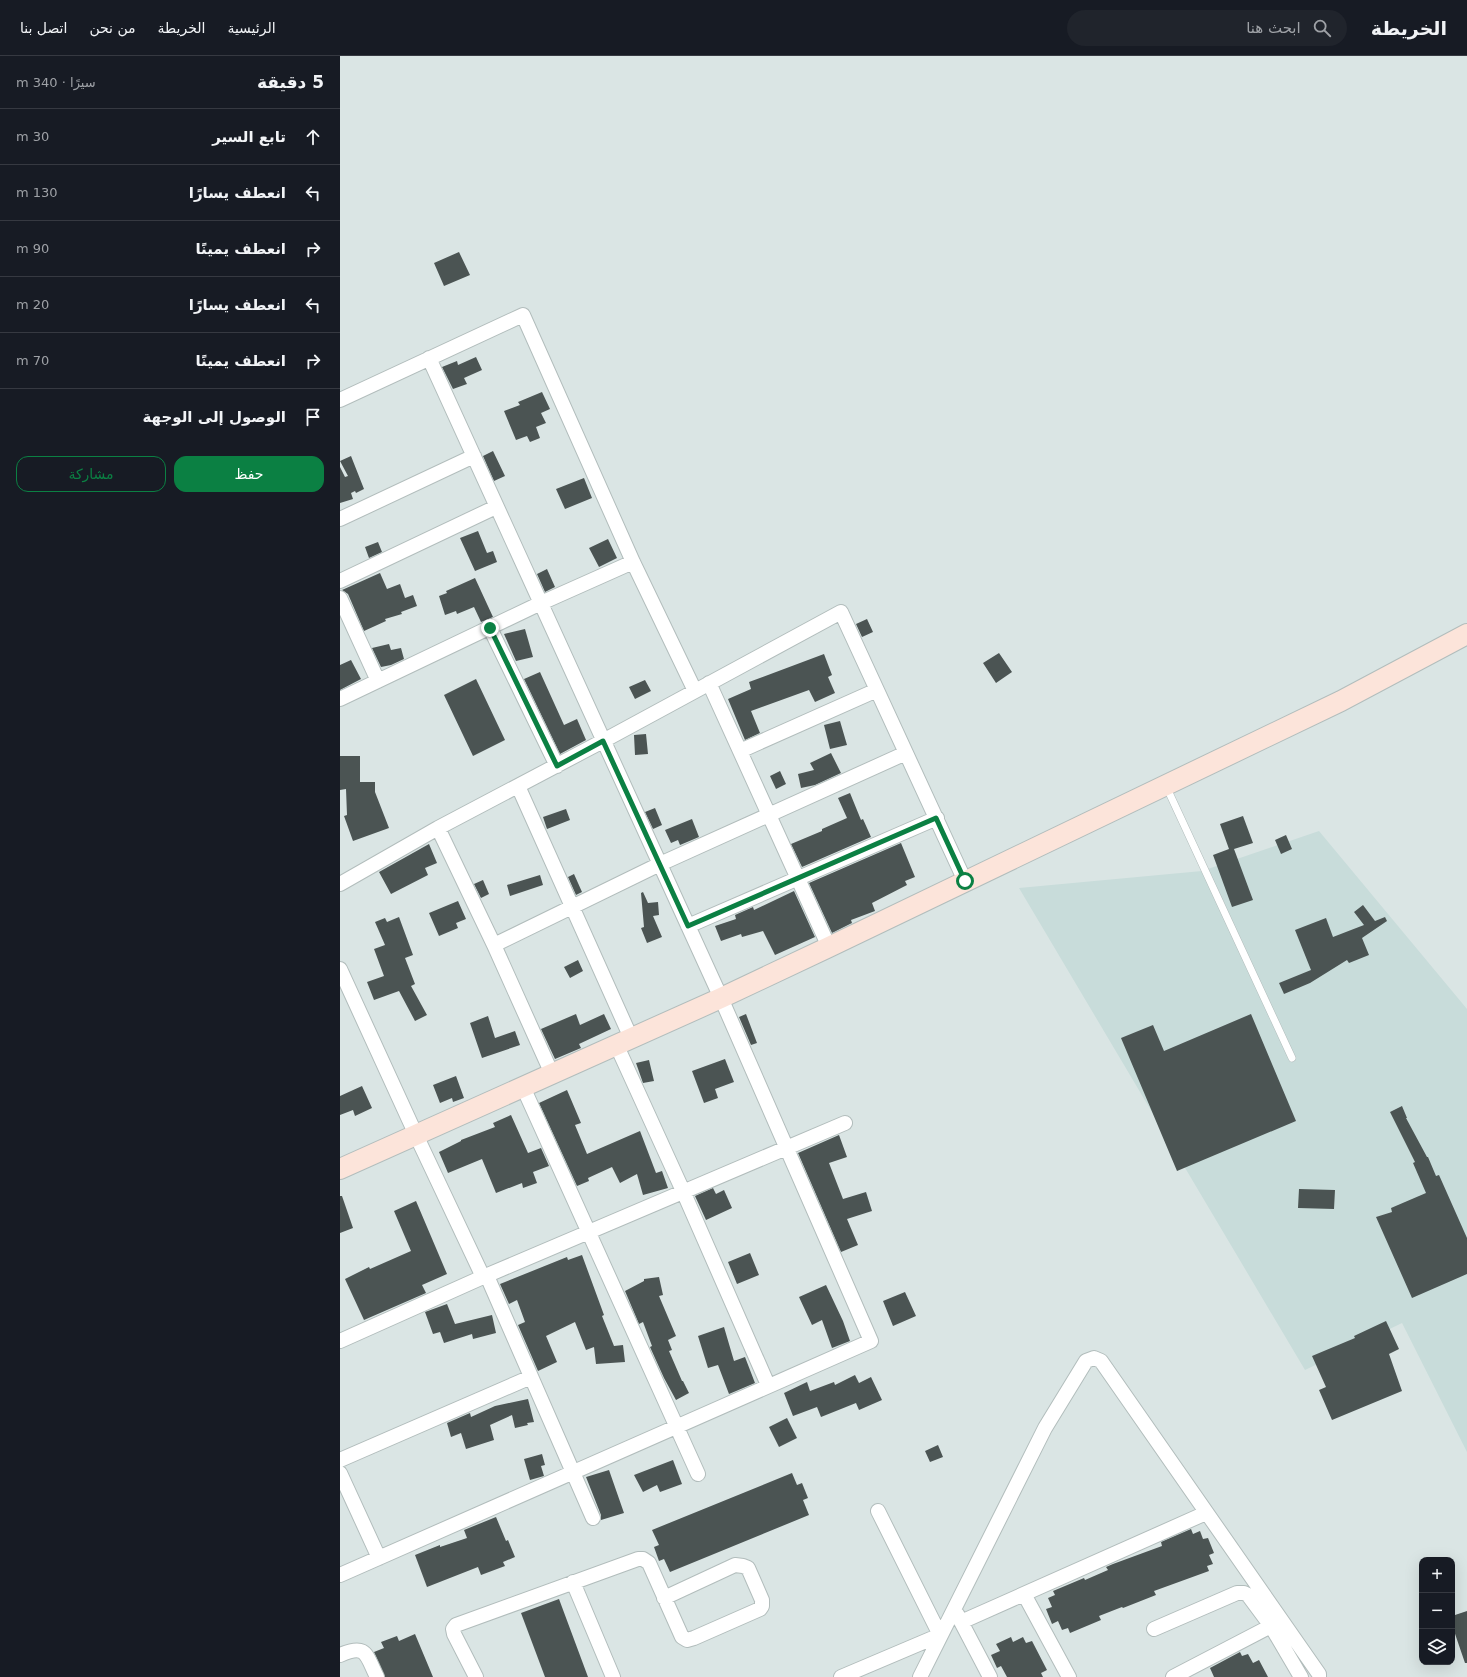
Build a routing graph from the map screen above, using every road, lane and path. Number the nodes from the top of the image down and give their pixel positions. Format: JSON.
{"nodes":[{"id":1,"x":429,"y":358,"type":"junction"},
{"id":2,"x":340,"y":400,"type":"edge"},
{"id":3,"x":474,"y":456,"type":"junction"},
{"id":4,"x":496,"y":507,"type":"junction"},
{"id":5,"x":340,"y":519,"type":"edge"},
{"id":6,"x":633,"y":562,"type":"junction"},
{"id":7,"x":340,"y":581,"type":"edge"},
{"id":8,"x":340,"y":598,"type":"edge"},
{"id":9,"x":540,"y":603,"type":"junction"},
{"id":10,"x":490,"y":628,"type":"junction"},
{"id":11,"x":1467,"y":634,"type":"edge"},
{"id":12,"x":378,"y":681,"type":"junction"},
{"id":13,"x":710,"y":683,"type":"junction"},
{"id":14,"x":877,"y":690,"type":"junction"},
{"id":15,"x":694,"y":691,"type":"junction"},
{"id":16,"x":340,"y":699,"type":"edge"},
{"id":17,"x":603,"y":741,"type":"junction"},
{"id":18,"x":740,"y":751,"type":"junction"},
{"id":19,"x":906,"y":753,"type":"junction"},
{"id":20,"x":557,"y":766,"type":"junction"},
{"id":21,"x":1166,"y":785,"type":"junction"},
{"id":22,"x":518,"y":786,"type":"junction"},
{"id":23,"x":769,"y":815,"type":"junction"},
{"id":24,"x":936,"y":818,"type":"junction"},
{"id":25,"x":438,"y":828,"type":"junction"},
{"id":26,"x":660,"y":864,"type":"junction"},
{"id":27,"x":798,"y":879,"type":"junction"},
{"id":28,"x":965,"y":881,"type":"junction"},
{"id":29,"x":340,"y":884,"type":"edge"},
{"id":30,"x":572,"y":907,"type":"junction"},
{"id":31,"x":688,"y":926,"type":"junction"},
{"id":32,"x":494,"y":945,"type":"junction"},
{"id":33,"x":829,"y":947,"type":"junction"},
{"id":34,"x":340,"y":969,"type":"edge"},
{"id":35,"x":721,"y":998,"type":"junction"},
{"id":36,"x":623,"y":1041,"type":"junction"},
{"id":37,"x":1292,"y":1058,"type":"dead end"},
{"id":38,"x":552,"y":1074,"type":"junction"},
{"id":39,"x":523,"y":1087,"type":"junction"},
{"id":40,"x":845,"y":1123,"type":"dead end"},
{"id":41,"x":416,"y":1135,"type":"junction"},
{"id":42,"x":787,"y":1148,"type":"junction"},
{"id":43,"x":340,"y":1169,"type":"edge"},
{"id":44,"x":683,"y":1191,"type":"junction"},
{"id":45,"x":589,"y":1232,"type":"junction"},
{"id":46,"x":485,"y":1277,"type":"junction"},
{"id":47,"x":340,"y":1342,"type":"edge"},
{"id":48,"x":531,"y":1376,"type":"junction"},
{"id":49,"x":768,"y":1385,"type":"junction"},
{"id":50,"x":676,"y":1427,"type":"junction"},
{"id":51,"x":340,"y":1460,"type":"edge"},
{"id":52,"x":573,"y":1472,"type":"junction"},
{"id":53,"x":340,"y":1473,"type":"edge"},
{"id":54,"x":698,"y":1474,"type":"dead end"},
{"id":55,"x":878,"y":1511,"type":"dead end"},
{"id":56,"x":1206,"y":1513,"type":"junction"},
{"id":57,"x":593,"y":1518,"type":"dead end"},
{"id":58,"x":379,"y":1558,"type":"junction"},
{"id":59,"x":340,"y":1575,"type":"edge"},
{"id":60,"x":573,"y":1582,"type":"junction"},
{"id":61,"x":1024,"y":1594,"type":"junction"},
{"id":62,"x":664,"y":1598,"type":"junction"},
{"id":63,"x":954,"y":1608,"type":"junction"},
{"id":64,"x":961,"y":1622,"type":"junction"},
{"id":65,"x":1270,"y":1626,"type":"junction"},
{"id":66,"x":1154,"y":1629,"type":"dead end"},
{"id":67,"x":940,"y":1635,"type":"junction"},
{"id":68,"x":340,"y":1655,"type":"edge"},
{"id":69,"x":376,"y":1677,"type":"edge"},
{"id":70,"x":476,"y":1677,"type":"edge"},
{"id":71,"x":613,"y":1677,"type":"edge"},
{"id":72,"x":841,"y":1677,"type":"edge"},
{"id":73,"x":920,"y":1677,"type":"edge"},
{"id":74,"x":990,"y":1677,"type":"edge"},
{"id":75,"x":1069,"y":1677,"type":"edge"},
{"id":76,"x":1173,"y":1677,"type":"edge"},
{"id":77,"x":1301,"y":1677,"type":"edge"},
{"id":78,"x":1319,"y":1677,"type":"edge"}],
"edges":[{"from":1,"to":2,"type":"street"},
{"from":1,"to":3,"type":"street"},
{"from":1,"to":6,"type":"street"},
{"from":3,"to":4,"type":"street"},
{"from":3,"to":5,"type":"street"},
{"from":4,"to":7,"type":"street"},
{"from":4,"to":9,"type":"street"},
{"from":6,"to":9,"type":"street"},
{"from":6,"to":15,"type":"street"},
{"from":8,"to":12,"type":"street"},
{"from":9,"to":10,"type":"street"},
{"from":9,"to":17,"type":"street"},
{"from":10,"to":12,"type":"street"},
{"from":10,"to":20,"type":"street"},
{"from":11,"to":21,"type":"main road"},
{"from":12,"to":16,"type":"street"},
{"from":13,"to":14,"type":"street"},
{"from":13,"to":15,"type":"street"},
{"from":13,"to":18,"type":"street"},
{"from":14,"to":18,"type":"street"},
{"from":14,"to":19,"type":"street"},
{"from":15,"to":17,"type":"street"},
{"from":17,"to":20,"type":"street"},
{"from":17,"to":26,"type":"street"},
{"from":18,"to":23,"type":"street"},
{"from":19,"to":23,"type":"street"},
{"from":19,"to":24,"type":"street"},
{"from":20,"to":22,"type":"street"},
{"from":21,"to":28,"type":"main road"},
{"from":21,"to":37,"type":"lane"},
{"from":22,"to":25,"type":"street"},
{"from":22,"to":30,"type":"street"},
{"from":23,"to":26,"type":"street"},
{"from":23,"to":27,"type":"street"},
{"from":24,"to":27,"type":"street"},
{"from":24,"to":28,"type":"street"},
{"from":25,"to":29,"type":"street"},
{"from":25,"to":32,"type":"street"},
{"from":26,"to":30,"type":"street"},
{"from":26,"to":31,"type":"street"},
{"from":27,"to":31,"type":"street"},
{"from":27,"to":33,"type":"street"},
{"from":28,"to":33,"type":"main road"},
{"from":30,"to":32,"type":"street"},
{"from":30,"to":36,"type":"street"},
{"from":31,"to":35,"type":"street"},
{"from":32,"to":38,"type":"street"},
{"from":33,"to":35,"type":"main road"},
{"from":34,"to":41,"type":"street"},
{"from":35,"to":36,"type":"main road"},
{"from":35,"to":42,"type":"street"},
{"from":36,"to":38,"type":"main road"},
{"from":36,"to":44,"type":"street"},
{"from":38,"to":39,"type":"main road"},
{"from":39,"to":41,"type":"main road"},
{"from":39,"to":45,"type":"street"},
{"from":40,"to":42,"type":"street"},
{"from":41,"to":43,"type":"main road"},
{"from":41,"to":46,"type":"street"},
{"from":42,"to":44,"type":"street"},
{"from":42,"to":49,"type":"street"},
{"from":44,"to":45,"type":"street"},
{"from":44,"to":49,"type":"street"},
{"from":45,"to":46,"type":"street"},
{"from":45,"to":50,"type":"street"},
{"from":46,"to":47,"type":"street"},
{"from":46,"to":48,"type":"street"},
{"from":48,"to":51,"type":"street"},
{"from":48,"to":52,"type":"street"},
{"from":49,"to":50,"type":"street"},
{"from":50,"to":52,"type":"street"},
{"from":50,"to":54,"type":"street"},
{"from":52,"to":57,"type":"street"},
{"from":52,"to":58,"type":"street"},
{"from":53,"to":58,"type":"street"},
{"from":55,"to":67,"type":"street"},
{"from":56,"to":61,"type":"street"},
{"from":56,"to":63,"type":"street"},
{"from":56,"to":78,"type":"street"},
{"from":58,"to":59,"type":"street"},
{"from":60,"to":62,"type":"street"},
{"from":60,"to":70,"type":"street"},
{"from":60,"to":71,"type":"street"},
{"from":61,"to":64,"type":"street"},
{"from":61,"to":75,"type":"street"},
{"from":62,"to":62,"type":"street"},
{"from":63,"to":64,"type":"street"},
{"from":63,"to":67,"type":"street"},
{"from":64,"to":74,"type":"street"},
{"from":65,"to":66,"type":"street"},
{"from":65,"to":76,"type":"street"},
{"from":65,"to":77,"type":"street"},
{"from":67,"to":72,"type":"street"},
{"from":67,"to":73,"type":"street"},
{"from":68,"to":69,"type":"street"}]}
